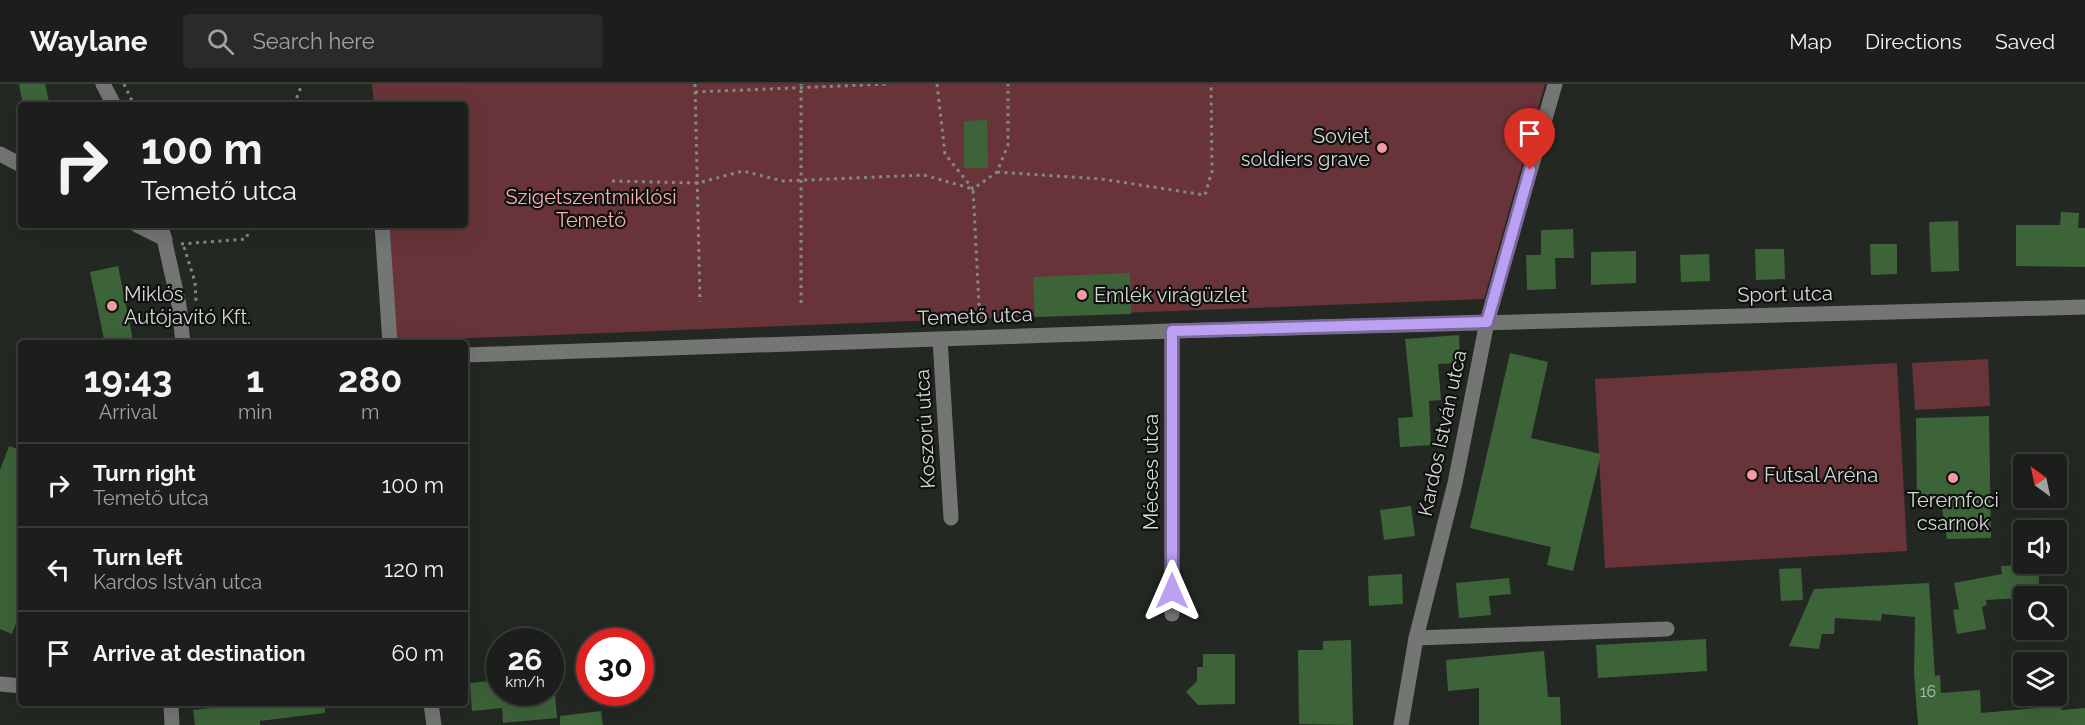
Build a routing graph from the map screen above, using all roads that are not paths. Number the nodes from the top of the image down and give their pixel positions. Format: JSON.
{"nodes":[{"id":1,"x":103,"y":84,"type":"edge"},
{"id":2,"x":1555,"y":84,"type":"edge"},
{"id":3,"x":112,"y":102,"type":"edge"},
{"id":4,"x":0,"y":154,"type":"edge"},
{"id":5,"x":18,"y":163,"type":"edge"},
{"id":6,"x":148,"y":228,"type":"edge"},
{"id":7,"x":381,"y":228,"type":"edge"},
{"id":8,"x":163,"y":232,"type":"edge"},
{"id":9,"x":2085,"y":307,"type":"edge"},
{"id":10,"x":1487,"y":322,"type":"junction"},
{"id":11,"x":1172,"y":331,"type":"junction"},
{"id":12,"x":940,"y":339,"type":"junction"},
{"id":13,"x":183,"y":340,"type":"edge"},
{"id":14,"x":390,"y":340,"type":"edge"},
{"id":15,"x":468,"y":355,"type":"edge"},
{"id":16,"x":951,"y":518,"type":"dead end"},
{"id":17,"x":1172,"y":614,"type":"dead end"},
{"id":18,"x":1667,"y":629,"type":"dead end"},
{"id":19,"x":1416,"y":638,"type":"junction"},
{"id":20,"x":0,"y":684,"type":"edge"},
{"id":21,"x":18,"y":686,"type":"edge"},
{"id":22,"x":171,"y":706,"type":"edge"},
{"id":23,"x":431,"y":706,"type":"edge"},
{"id":24,"x":172,"y":725,"type":"edge"},
{"id":25,"x":434,"y":725,"type":"edge"},
{"id":26,"x":1401,"y":725,"type":"edge"}],
"edges":[{"from":1,"to":3,"type":"street"},
{"from":2,"to":10,"type":"street","name":"Kardos István utca"},
{"from":4,"to":5,"type":"street"},
{"from":6,"to":8,"type":"street"},
{"from":7,"to":14,"type":"street"},
{"from":8,"to":13,"type":"street"},
{"from":9,"to":10,"type":"street","name":"Sport utca"},
{"from":10,"to":11,"type":"street","name":"Temető utca"},
{"from":10,"to":19,"type":"street","name":"Kardos István utca"},
{"from":11,"to":12,"type":"street","name":"Temető utca"},
{"from":11,"to":17,"type":"street","name":"Mécses utca"},
{"from":12,"to":15,"type":"street","name":"Temető utca"},
{"from":12,"to":16,"type":"street","name":"Koszorú utca"},
{"from":18,"to":19,"type":"street"},
{"from":19,"to":26,"type":"street","name":"Kardos István utca"},
{"from":20,"to":21,"type":"street"},
{"from":22,"to":24,"type":"street"},
{"from":23,"to":25,"type":"street"}]}
